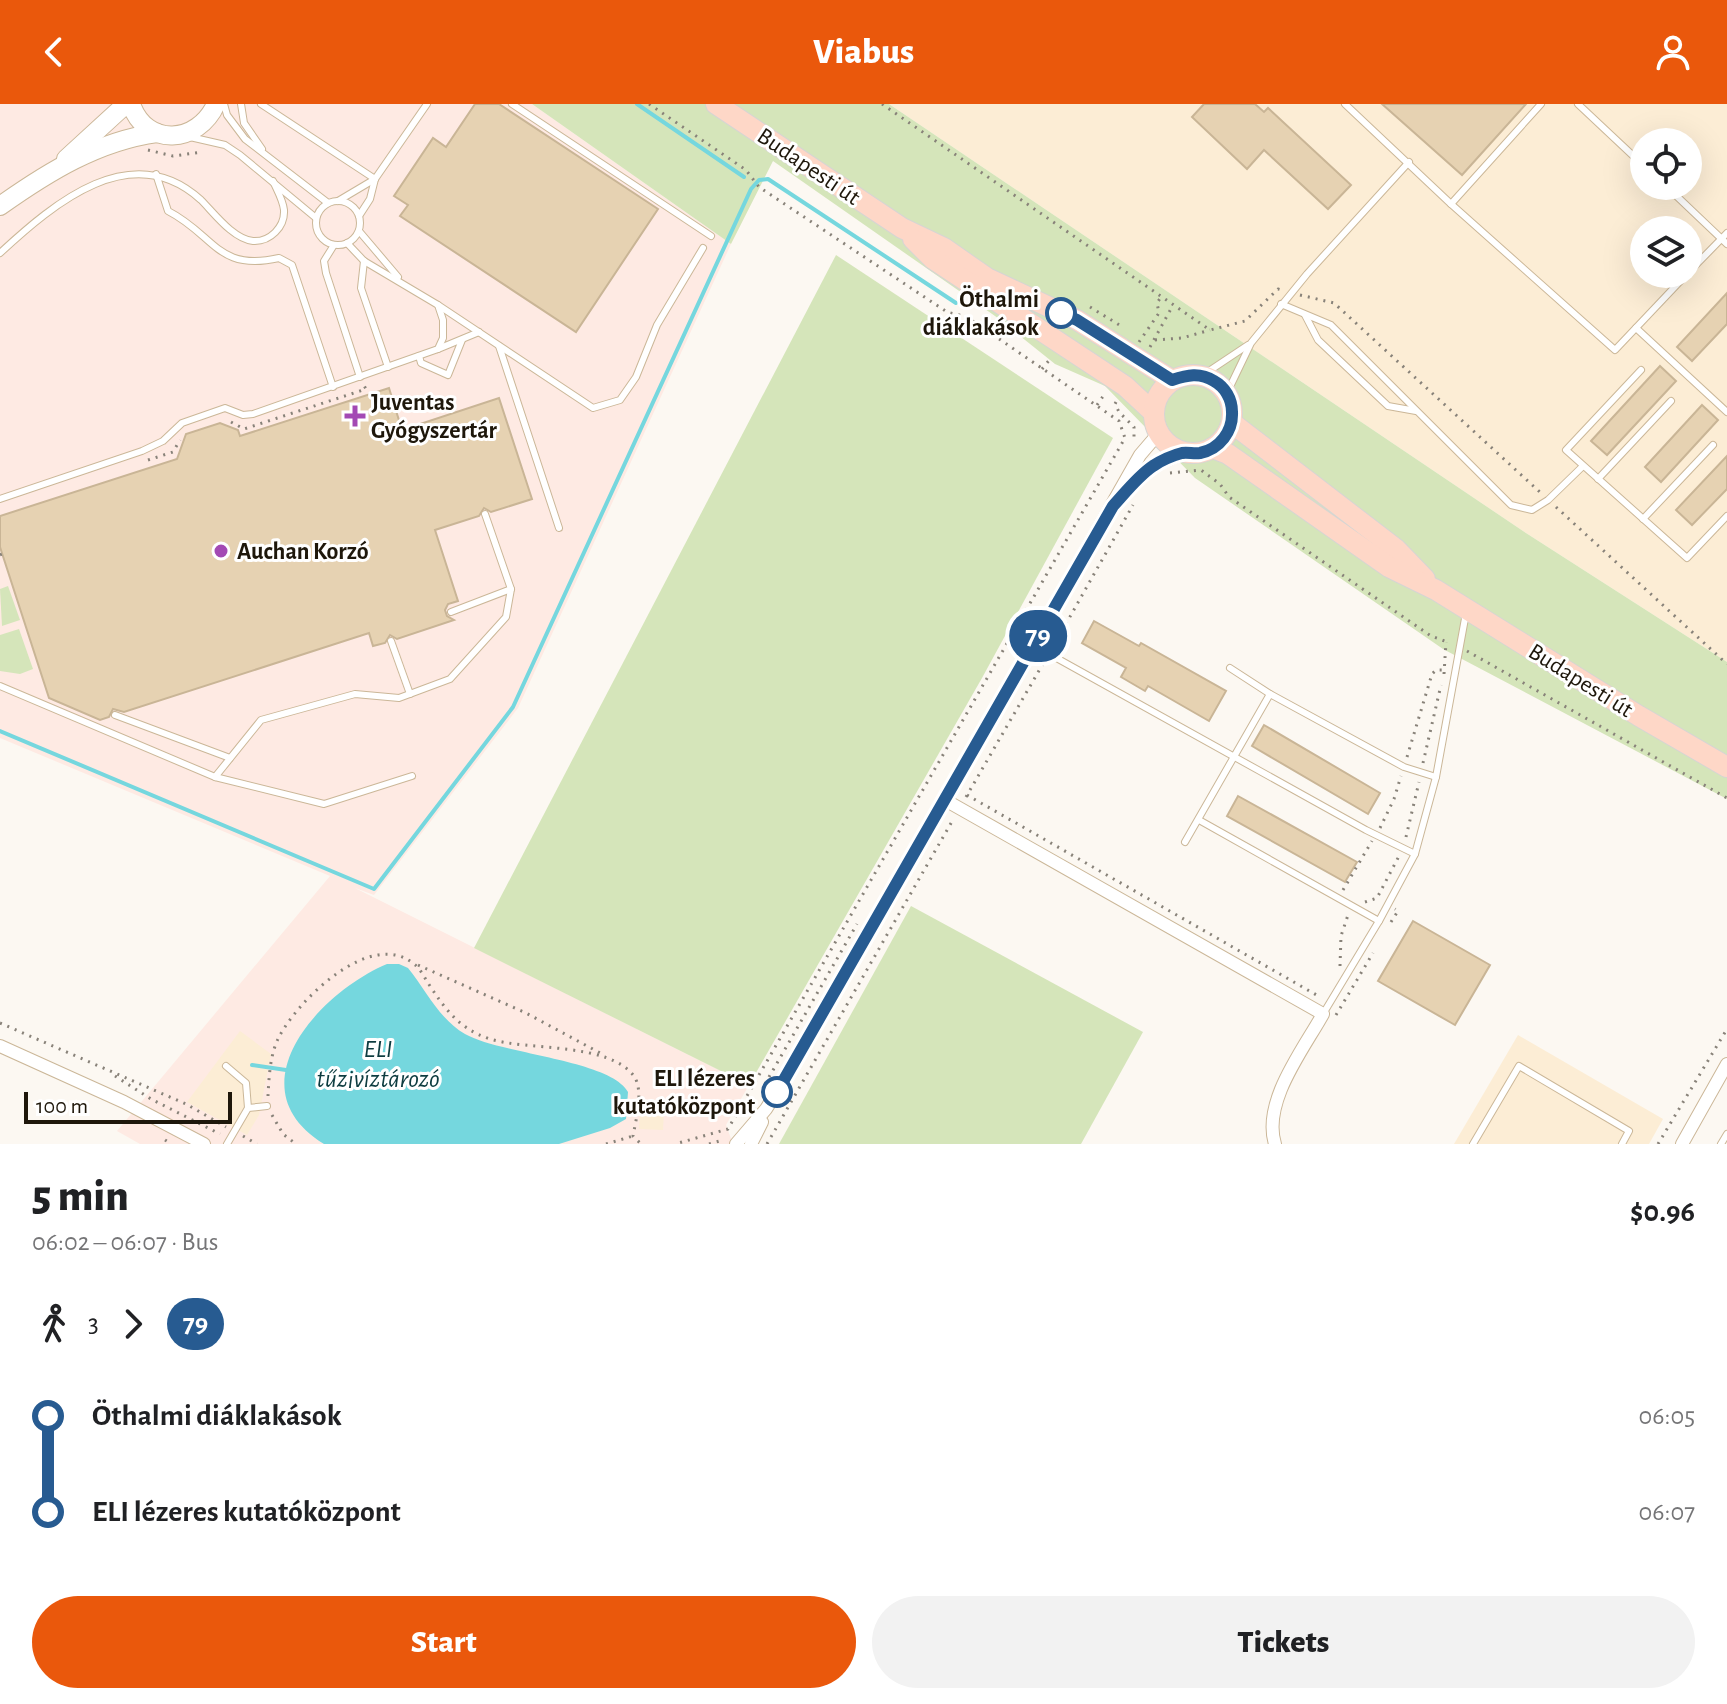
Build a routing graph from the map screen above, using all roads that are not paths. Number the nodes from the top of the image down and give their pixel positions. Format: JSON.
{"nodes":[{"id":1,"x":128,"y":104,"type":"edge"},
{"id":2,"x":216,"y":104,"type":"edge"},
{"id":3,"x":224,"y":104,"type":"edge"},
{"id":4,"x":241,"y":104,"type":"edge"},
{"id":5,"x":261,"y":104,"type":"edge"},
{"id":6,"x":427,"y":104,"type":"edge"},
{"id":7,"x":512,"y":104,"type":"edge"},
{"id":8,"x":716,"y":104,"type":"edge"},
{"id":9,"x":1345,"y":104,"type":"edge"},
{"id":10,"x":1541,"y":104,"type":"edge"},
{"id":11,"x":1578,"y":104,"type":"edge"},
{"id":12,"x":157,"y":133,"type":"junction"},
{"id":13,"x":183,"y":135,"type":"junction"},
{"id":14,"x":265,"y":152,"type":"junction"},
{"id":15,"x":1630,"y":153,"type":"edge"},
{"id":16,"x":1409,"y":162,"type":"junction"},
{"id":17,"x":55,"y":169,"type":"junction"},
{"id":18,"x":156,"y":174,"type":"junction"},
{"id":19,"x":375,"y":179,"type":"junction"},
{"id":20,"x":273,"y":181,"type":"junction"},
{"id":21,"x":1682,"y":200,"type":"edge"},
{"id":22,"x":338,"y":201,"type":"junction"},
{"id":23,"x":328,"y":203,"type":"junction"},
{"id":24,"x":1451,"y":204,"type":"junction"},
{"id":25,"x":0,"y":206,"type":"edge"},
{"id":26,"x":359,"y":216,"type":"junction"},
{"id":27,"x":316,"y":218,"type":"junction"},
{"id":28,"x":902,"y":228,"type":"junction"},
{"id":29,"x":359,"y":231,"type":"junction"},
{"id":30,"x":711,"y":236,"type":"dead end"},
{"id":31,"x":1725,"y":238,"type":"edge"},
{"id":32,"x":347,"y":243,"type":"junction"},
{"id":33,"x":334,"y":245,"type":"junction"},
{"id":34,"x":703,"y":248,"type":"dead end"},
{"id":35,"x":0,"y":253,"type":"edge"},
{"id":36,"x":1702,"y":260,"type":"edge"},
{"id":37,"x":364,"y":261,"type":"junction"},
{"id":38,"x":400,"y":280,"type":"junction"},
{"id":39,"x":1675,"y":288,"type":"edge"},
{"id":40,"x":1281,"y":304,"type":"junction"},
{"id":41,"x":438,"y":305,"type":"junction"},
{"id":42,"x":1305,"y":315,"type":"junction"},
{"id":43,"x":1636,"y":328,"type":"junction"},
{"id":44,"x":479,"y":332,"type":"junction"},
{"id":45,"x":462,"y":340,"type":"junction"},
{"id":46,"x":1251,"y":343,"type":"junction"},
{"id":47,"x":499,"y":346,"type":"junction"},
{"id":48,"x":438,"y":349,"type":"junction"},
{"id":49,"x":419,"y":356,"type":"junction"},
{"id":50,"x":388,"y":367,"type":"junction"},
{"id":51,"x":1641,"y":370,"type":"dead end"},
{"id":52,"x":1203,"y":375,"type":"junction"},
{"id":53,"x":360,"y":377,"type":"junction"},
{"id":54,"x":1172,"y":380,"type":"junction"},
{"id":55,"x":333,"y":387,"type":"junction"},
{"id":56,"x":1227,"y":393,"type":"junction"},
{"id":57,"x":1671,"y":401,"type":"dead end"},
{"id":58,"x":1416,"y":411,"type":"junction"},
{"id":59,"x":1153,"y":412,"type":"junction"},
{"id":60,"x":1727,"y":412,"type":"edge"},
{"id":61,"x":1232,"y":423,"type":"junction"},
{"id":62,"x":1158,"y":434,"type":"junction"},
{"id":63,"x":1713,"y":445,"type":"dead end"},
{"id":64,"x":1213,"y":448,"type":"junction"},
{"id":65,"x":1183,"y":453,"type":"junction"},
{"id":66,"x":1583,"y":466,"type":"junction"},
{"id":67,"x":1598,"y":479,"type":"junction"},
{"id":68,"x":0,"y":499,"type":"edge"},
{"id":69,"x":1113,"y":506,"type":"junction"},
{"id":70,"x":485,"y":514,"type":"dead end"},
{"id":71,"x":1727,"y":516,"type":"edge"},
{"id":72,"x":1643,"y":519,"type":"junction"},
{"id":73,"x":559,"y":528,"type":"dead end"},
{"id":74,"x":511,"y":589,"type":"junction"},
{"id":75,"x":1436,"y":590,"type":"junction"},
{"id":76,"x":1467,"y":609,"type":"junction"},
{"id":77,"x":451,"y":612,"type":"dead end"},
{"id":78,"x":391,"y":641,"type":"dead end"},
{"id":79,"x":1033,"y":645,"type":"junction"},
{"id":80,"x":1230,"y":668,"type":"dead end"},
{"id":81,"x":0,"y":686,"type":"edge"},
{"id":82,"x":410,"y":694,"type":"junction"},
{"id":83,"x":1270,"y":694,"type":"junction"},
{"id":84,"x":115,"y":715,"type":"dead end"},
{"id":85,"x":1235,"y":756,"type":"junction"},
{"id":86,"x":230,"y":758,"type":"junction"},
{"id":87,"x":1727,"y":767,"type":"edge"},
{"id":88,"x":412,"y":776,"type":"dead end"},
{"id":89,"x":215,"y":777,"type":"junction"},
{"id":90,"x":1436,"y":777,"type":"junction"},
{"id":91,"x":945,"y":800,"type":"junction"},
{"id":92,"x":1199,"y":820,"type":"junction"},
{"id":93,"x":1185,"y":842,"type":"dead end"},
{"id":94,"x":1415,"y":854,"type":"junction"},
{"id":95,"x":1379,"y":921,"type":"junction"},
{"id":96,"x":1323,"y":1014,"type":"junction"},
{"id":97,"x":0,"y":1046,"type":"edge"},
{"id":98,"x":1727,"y":1064,"type":"edge"},
{"id":99,"x":226,"y":1066,"type":"dead end"},
{"id":100,"x":267,"y":1106,"type":"dead end"},
{"id":101,"x":248,"y":1108,"type":"junction"},
{"id":102,"x":766,"y":1109,"type":"junction"},
{"id":103,"x":1727,"y":1134,"type":"edge"},
{"id":104,"x":734,"y":1140,"type":"edge"},
{"id":105,"x":228,"y":1142,"type":"edge"},
{"id":106,"x":204,"y":1144,"type":"edge"},
{"id":107,"x":751,"y":1144,"type":"edge"},
{"id":108,"x":1275,"y":1144,"type":"edge"},
{"id":109,"x":1473,"y":1144,"type":"edge"},
{"id":110,"x":1622,"y":1144,"type":"edge"},
{"id":111,"x":1682,"y":1144,"type":"edge"},
{"id":112,"x":1721,"y":1144,"type":"edge"}],
"edges":[{"from":1,"to":12,"type":"street"},
{"from":1,"to":17,"type":"street"},
{"from":2,"to":13,"type":"street"},
{"from":3,"to":14,"type":"lane"},
{"from":4,"to":14,"type":"lane"},
{"from":5,"to":19,"type":"lane"},
{"from":6,"to":19,"type":"lane"},
{"from":7,"to":30,"type":"lane"},
{"from":8,"to":28,"type":"main road","name":"Budapesti út"},
{"from":9,"to":16,"type":"lane"},
{"from":10,"to":24,"type":"lane"},
{"from":11,"to":15,"type":"lane"},
{"from":12,"to":13,"type":"street"},
{"from":12,"to":17,"type":"street"},
{"from":13,"to":20,"type":"lane"},
{"from":14,"to":23,"type":"lane"},
{"from":16,"to":24,"type":"lane"},
{"from":16,"to":40,"type":"lane"},
{"from":17,"to":25,"type":"street"},
{"from":18,"to":20,"type":"lane"},
{"from":18,"to":35,"type":"lane"},
{"from":18,"to":55,"type":"lane"},
{"from":19,"to":22,"type":"lane"},
{"from":19,"to":26,"type":"lane"},
{"from":20,"to":27,"type":"lane"},
{"from":21,"to":31,"type":"lane"},
{"from":22,"to":23,"type":"lane"},
{"from":22,"to":26,"type":"lane"},
{"from":23,"to":27,"type":"lane"},
{"from":24,"to":43,"type":"lane"},
{"from":26,"to":29,"type":"lane"},
{"from":27,"to":33,"type":"lane"},
{"from":28,"to":54,"type":"main road","name":"Budapesti út"},
{"from":28,"to":59,"type":"main road","name":"Budapesti út"},
{"from":29,"to":32,"type":"lane"},
{"from":29,"to":38,"type":"lane"},
{"from":31,"to":36,"type":"lane"},
{"from":32,"to":33,"type":"lane"},
{"from":32,"to":37,"type":"lane"},
{"from":33,"to":53,"type":"lane"},
{"from":34,"to":47,"type":"lane"},
{"from":37,"to":38,"type":"lane"},
{"from":37,"to":50,"type":"lane"},
{"from":38,"to":41,"type":"lane"},
{"from":39,"to":43,"type":"lane"},
{"from":40,"to":42,"type":"lane"},
{"from":40,"to":46,"type":"lane"},
{"from":41,"to":44,"type":"lane"},
{"from":41,"to":48,"type":"lane"},
{"from":42,"to":58,"type":"lane"},
{"from":42,"to":58,"type":"lane"},
{"from":43,"to":60,"type":"lane"},
{"from":44,"to":45,"type":"lane"},
{"from":44,"to":47,"type":"lane"},
{"from":45,"to":48,"type":"lane"},
{"from":45,"to":49,"type":"lane"},
{"from":46,"to":52,"type":"lane"},
{"from":46,"to":56,"type":"lane"},
{"from":47,"to":73,"type":"lane"},
{"from":48,"to":49,"type":"lane"},
{"from":49,"to":50,"type":"lane"},
{"from":50,"to":53,"type":"lane"},
{"from":51,"to":66,"type":"lane"},
{"from":52,"to":54,"type":"main road"},
{"from":52,"to":56,"type":"main road"},
{"from":53,"to":55,"type":"lane"},
{"from":54,"to":59,"type":"main road"},
{"from":55,"to":68,"type":"lane"},
{"from":56,"to":61,"type":"main road"},
{"from":57,"to":67,"type":"lane"},
{"from":58,"to":66,"type":"lane"},
{"from":59,"to":62,"type":"main road"},
{"from":61,"to":64,"type":"main road"},
{"from":61,"to":75,"type":"main road","name":"Budapesti út"},
{"from":62,"to":65,"type":"main road"},
{"from":62,"to":69,"type":"street"},
{"from":63,"to":72,"type":"lane"},
{"from":64,"to":65,"type":"main road"},
{"from":64,"to":75,"type":"main road","name":"Budapesti út"},
{"from":65,"to":69,"type":"street"},
{"from":66,"to":67,"type":"lane"},
{"from":67,"to":72,"type":"lane"},
{"from":69,"to":79,"type":"street"},
{"from":70,"to":74,"type":"lane"},
{"from":71,"to":72,"type":"lane"},
{"from":74,"to":77,"type":"lane"},
{"from":74,"to":82,"type":"lane"},
{"from":75,"to":76,"type":"main road","name":"Budapesti út"},
{"from":76,"to":87,"type":"main road","name":"Budapesti út"},
{"from":76,"to":90,"type":"lane"},
{"from":78,"to":82,"type":"lane"},
{"from":79,"to":85,"type":"lane"},
{"from":79,"to":91,"type":"street"},
{"from":80,"to":83,"type":"lane"},
{"from":81,"to":89,"type":"lane"},
{"from":82,"to":86,"type":"lane"},
{"from":83,"to":85,"type":"lane"},
{"from":83,"to":90,"type":"lane"},
{"from":84,"to":86,"type":"lane"},
{"from":85,"to":92,"type":"lane"},
{"from":85,"to":94,"type":"lane"},
{"from":86,"to":89,"type":"lane"},
{"from":88,"to":89,"type":"lane"},
{"from":90,"to":94,"type":"lane"},
{"from":91,"to":96,"type":"street"},
{"from":91,"to":102,"type":"street"},
{"from":92,"to":93,"type":"lane"},
{"from":92,"to":95,"type":"lane"},
{"from":94,"to":95,"type":"lane"},
{"from":95,"to":96,"type":"lane"},
{"from":96,"to":108,"type":"street"},
{"from":97,"to":106,"type":"street"},
{"from":98,"to":111,"type":"street"},
{"from":99,"to":101,"type":"lane"},
{"from":100,"to":101,"type":"lane"},
{"from":101,"to":105,"type":"lane"},
{"from":102,"to":104,"type":"street"},
{"from":102,"to":107,"type":"street"},
{"from":103,"to":112,"type":"lane"},
{"from":109,"to":110,"type":"lane"}]}
